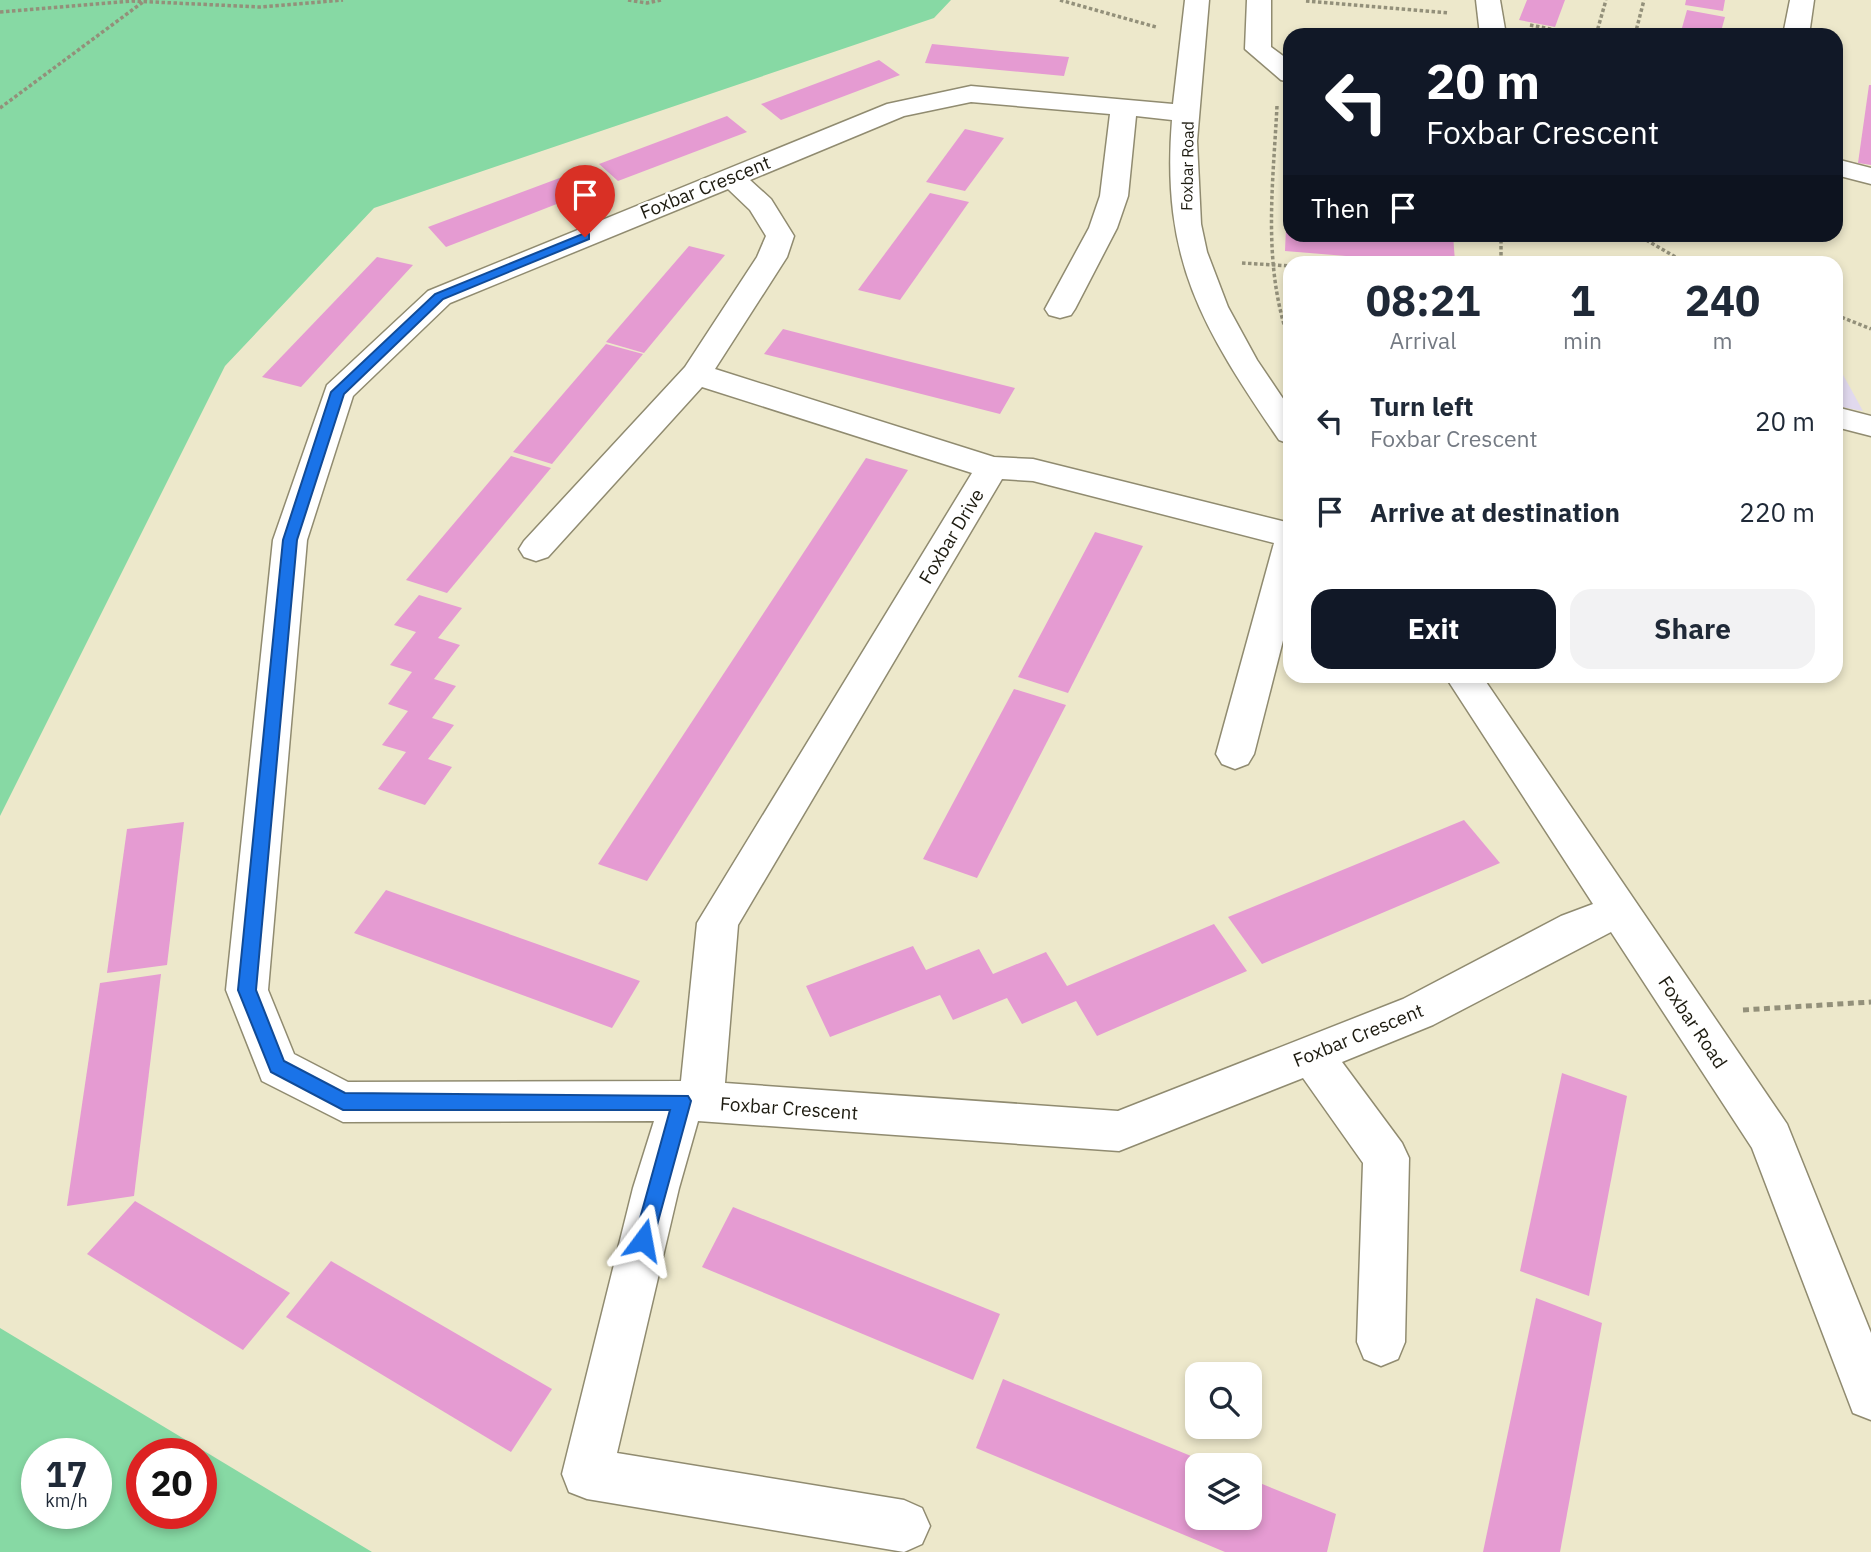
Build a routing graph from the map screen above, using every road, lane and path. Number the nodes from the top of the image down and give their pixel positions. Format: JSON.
{"nodes":[{"id":1,"x":343,"y":0,"type":"edge"},
{"id":2,"x":628,"y":0,"type":"edge"},
{"id":3,"x":661,"y":0,"type":"edge"},
{"id":4,"x":1060,"y":0,"type":"edge"},
{"id":5,"x":1197,"y":0,"type":"edge"},
{"id":6,"x":1259,"y":0,"type":"edge"},
{"id":7,"x":1606,"y":0,"type":"edge"},
{"id":8,"x":1644,"y":0,"type":"edge"},
{"id":9,"x":1802,"y":0,"type":"edge"},
{"id":10,"x":144,"y":1,"type":"edge"},
{"id":11,"x":1306,"y":1,"type":"edge"},
{"id":12,"x":0,"y":12,"type":"edge"},
{"id":13,"x":1490,"y":17,"type":"edge"},
{"id":14,"x":1546,"y":28,"type":"edge"},
{"id":15,"x":1598,"y":28,"type":"edge"},
{"id":16,"x":1637,"y":28,"type":"edge"},
{"id":17,"x":1797,"y":28,"type":"edge"},
{"id":18,"x":1194,"y":37,"type":"junction"},
{"id":19,"x":1283,"y":70,"type":"edge"},
{"id":20,"x":1283,"y":87,"type":"edge"},
{"id":21,"x":0,"y":108,"type":"edge"},
{"id":22,"x":1124,"y":108,"type":"junction"},
{"id":23,"x":1188,"y":113,"type":"junction"},
{"id":24,"x":1843,"y":169,"type":"edge"},
{"id":25,"x":1871,"y":176,"type":"edge"},
{"id":26,"x":731,"y":177,"type":"junction"},
{"id":27,"x":1650,"y":242,"type":"edge"},
{"id":28,"x":1674,"y":256,"type":"edge"},
{"id":29,"x":1060,"y":309,"type":"dead end"},
{"id":30,"x":1843,"y":318,"type":"edge"},
{"id":31,"x":1283,"y":328,"type":"edge"},
{"id":32,"x":1871,"y":329,"type":"edge"},
{"id":33,"x":696,"y":374,"type":"junction"},
{"id":34,"x":1843,"y":419,"type":"edge"},
{"id":35,"x":1283,"y":421,"type":"edge"},
{"id":36,"x":1871,"y":426,"type":"edge"},
{"id":37,"x":992,"y":468,"type":"junction"},
{"id":38,"x":1283,"y":533,"type":"edge"},
{"id":39,"x":536,"y":549,"type":"dead end"},
{"id":40,"x":1283,"y":571,"type":"edge"},
{"id":41,"x":1468,"y":683,"type":"edge"},
{"id":42,"x":1235,"y":754,"type":"dead end"},
{"id":43,"x":1620,"y":911,"type":"junction"},
{"id":44,"x":1871,"y":1002,"type":"edge"},
{"id":45,"x":1688,"y":1013,"type":"junction"},
{"id":46,"x":1311,"y":1054,"type":"junction"},
{"id":47,"x":691,"y":1101,"type":"junction"},
{"id":48,"x":1381,"y":1342,"type":"dead end"},
{"id":49,"x":1871,"y":1395,"type":"edge"},
{"id":50,"x":904,"y":1526,"type":"dead end"}],
"edges":[{"from":1,"to":10,"type":"path"},
{"from":2,"to":3,"type":"path"},
{"from":4,"to":18,"type":"path"},
{"from":5,"to":18,"type":"street","name":"Foxbar Road"},
{"from":6,"to":19,"type":"street"},
{"from":7,"to":15,"type":"path"},
{"from":8,"to":16,"type":"path"},
{"from":9,"to":17,"type":"street"},
{"from":10,"to":12,"type":"path"},
{"from":10,"to":21,"type":"path"},
{"from":11,"to":13,"type":"path"},
{"from":13,"to":14,"type":"path"},
{"from":18,"to":23,"type":"street","name":"Foxbar Road"},
{"from":20,"to":31,"type":"path"},
{"from":22,"to":23,"type":"street","name":"Foxbar Crescent"},
{"from":22,"to":26,"type":"street","name":"Foxbar Crescent"},
{"from":22,"to":29,"type":"street"},
{"from":23,"to":35,"type":"street","name":"Foxbar Road"},
{"from":24,"to":25,"type":"street"},
{"from":26,"to":33,"type":"street"},
{"from":26,"to":47,"type":"street","name":"Foxbar Crescent"},
{"from":27,"to":28,"type":"path"},
{"from":30,"to":32,"type":"path"},
{"from":33,"to":37,"type":"street","name":"Foxbar Drive"},
{"from":33,"to":39,"type":"street"},
{"from":34,"to":36,"type":"street"},
{"from":37,"to":38,"type":"street"},
{"from":37,"to":47,"type":"street","name":"Foxbar Drive"},
{"from":40,"to":42,"type":"street"},
{"from":41,"to":43,"type":"street","name":"Foxbar Road"},
{"from":43,"to":45,"type":"street","name":"Foxbar Road"},
{"from":43,"to":46,"type":"street","name":"Foxbar Crescent"},
{"from":44,"to":45,"type":"path"},
{"from":45,"to":49,"type":"street","name":"Foxbar Road"},
{"from":46,"to":47,"type":"street","name":"Foxbar Crescent"},
{"from":46,"to":48,"type":"street"},
{"from":47,"to":50,"type":"street","name":"Foxbar Drive"}]}
